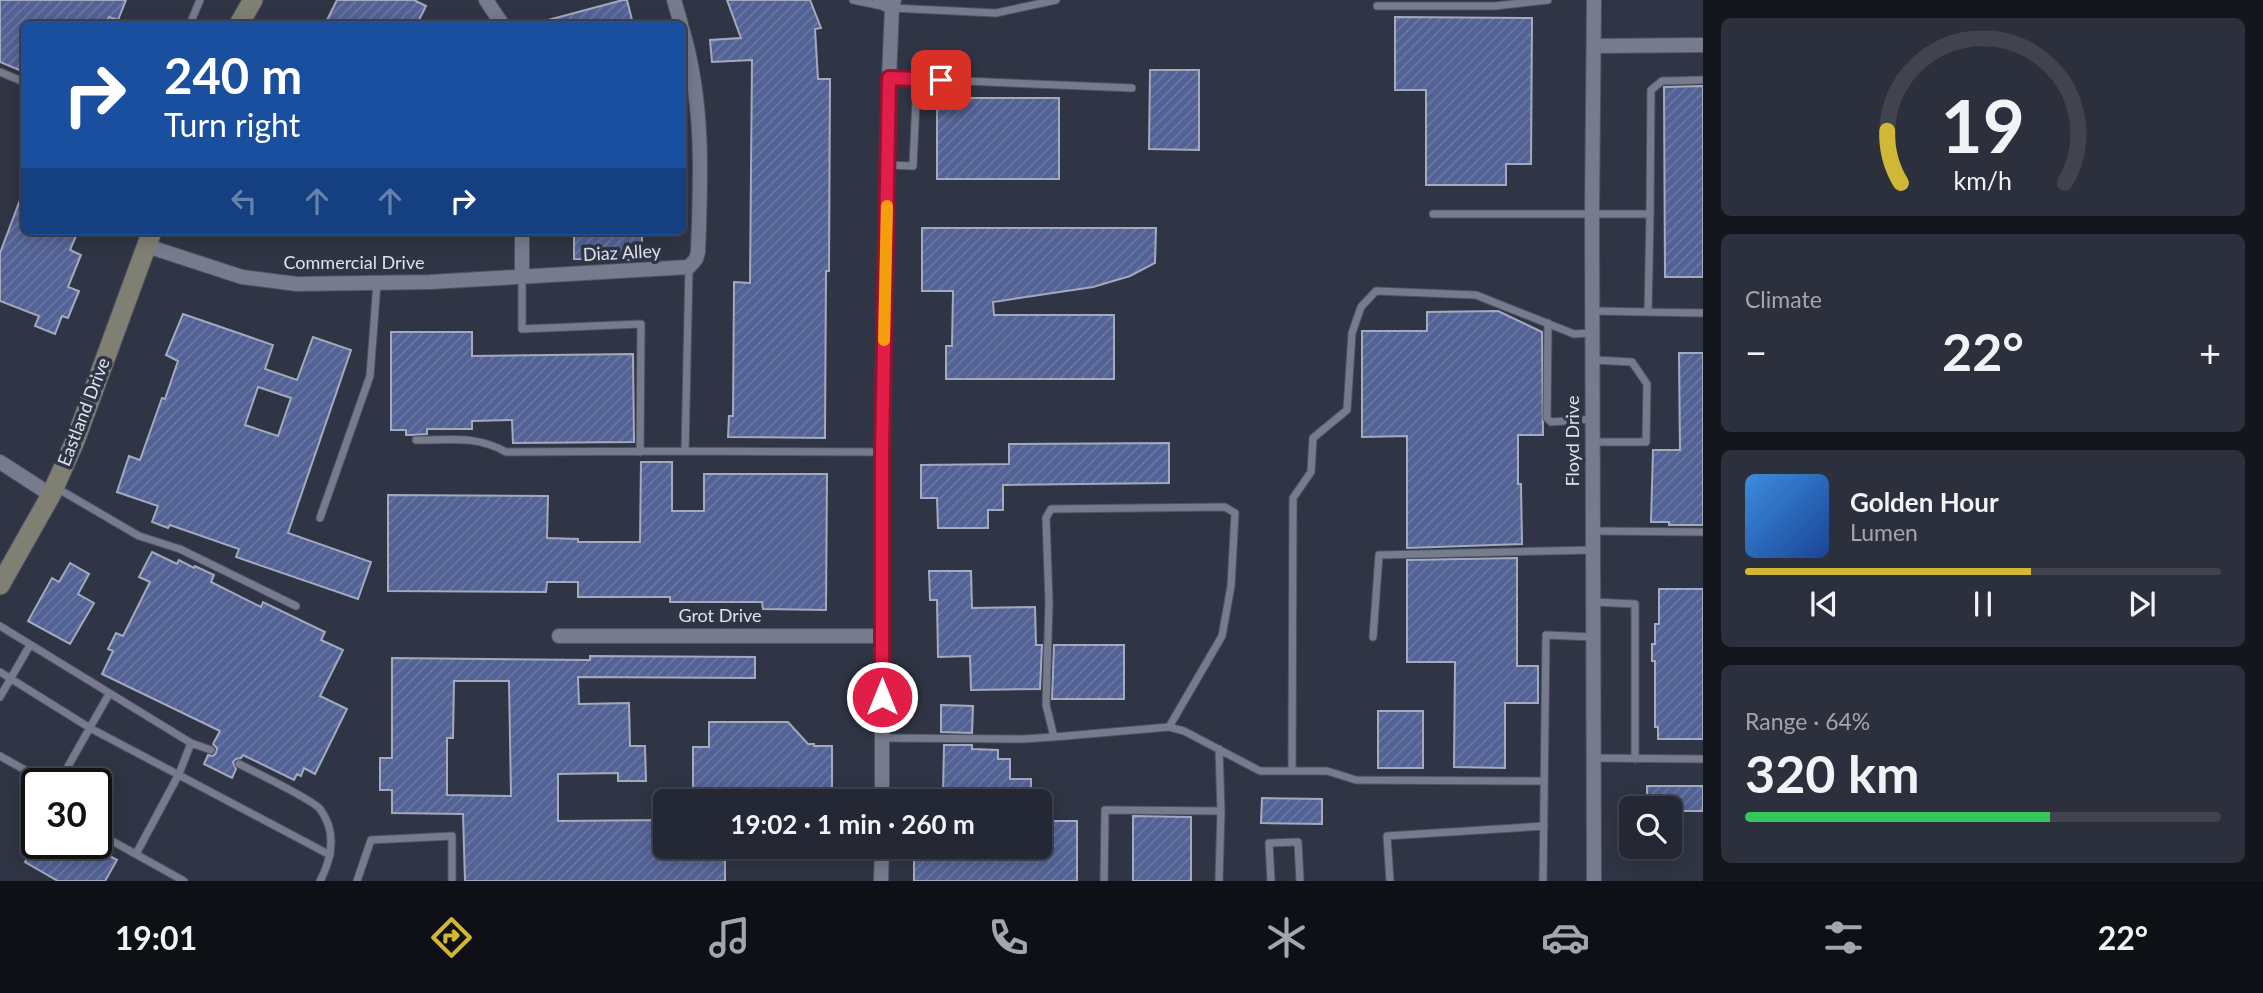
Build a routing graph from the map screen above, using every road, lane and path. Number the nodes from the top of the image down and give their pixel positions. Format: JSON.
{"nodes":[{"id":1,"x":200,"y":0,"type":"edge"},
{"id":2,"x":253,"y":0,"type":"edge"},
{"id":3,"x":486,"y":0,"type":"edge"},
{"id":4,"x":674,"y":0,"type":"edge"},
{"id":5,"x":853,"y":0,"type":"edge"},
{"id":6,"x":1056,"y":0,"type":"edge"},
{"id":7,"x":1548,"y":0,"type":"edge"},
{"id":8,"x":1594,"y":0,"type":"edge"},
{"id":9,"x":889,"y":3,"type":"edge"},
{"id":10,"x":1377,"y":6,"type":"dead end"},
{"id":11,"x":191,"y":21,"type":"edge"},
{"id":12,"x":241,"y":21,"type":"edge"},
{"id":13,"x":500,"y":21,"type":"edge"},
{"id":14,"x":680,"y":21,"type":"edge"},
{"id":15,"x":686,"y":40,"type":"edge"},
{"id":16,"x":1703,"y":45,"type":"edge"},
{"id":17,"x":1594,"y":46,"type":"junction"},
{"id":18,"x":0,"y":72,"type":"edge"},
{"id":19,"x":889,"y":78,"type":"junction"},
{"id":20,"x":917,"y":79,"type":"junction"},
{"id":21,"x":1703,"y":79,"type":"edge"},
{"id":22,"x":21,"y":81,"type":"edge"},
{"id":23,"x":1132,"y":88,"type":"dead end"},
{"id":24,"x":888,"y":165,"type":"junction"},
{"id":25,"x":1592,"y":212,"type":"junction"},
{"id":26,"x":1433,"y":214,"type":"dead end"},
{"id":27,"x":1650,"y":214,"type":"junction"},
{"id":28,"x":522,"y":235,"type":"edge"},
{"id":29,"x":149,"y":238,"type":"edge"},
{"id":30,"x":689,"y":267,"type":"junction"},
{"id":31,"x":522,"y":276,"type":"junction"},
{"id":32,"x":377,"y":283,"type":"junction"},
{"id":33,"x":1592,"y":312,"type":"junction"},
{"id":34,"x":1648,"y":313,"type":"junction"},
{"id":35,"x":1703,"y":313,"type":"edge"},
{"id":36,"x":1548,"y":323,"type":"junction"},
{"id":37,"x":1592,"y":333,"type":"junction"},
{"id":38,"x":1592,"y":360,"type":"junction"},
{"id":39,"x":1592,"y":419,"type":"junction"},
{"id":40,"x":416,"y":440,"type":"dead end"},
{"id":41,"x":1592,"y":442,"type":"junction"},
{"id":42,"x":685,"y":451,"type":"junction"},
{"id":43,"x":640,"y":452,"type":"junction"},
{"id":44,"x":882,"y":452,"type":"junction"},
{"id":45,"x":0,"y":462,"type":"edge"},
{"id":46,"x":52,"y":491,"type":"junction"},
{"id":47,"x":320,"y":518,"type":"dead end"},
{"id":48,"x":1593,"y":531,"type":"junction"},
{"id":49,"x":1703,"y":531,"type":"edge"},
{"id":50,"x":1593,"y":550,"type":"junction"},
{"id":51,"x":0,"y":585,"type":"edge"},
{"id":52,"x":1593,"y":602,"type":"junction"},
{"id":53,"x":296,"y":606,"type":"dead end"},
{"id":54,"x":0,"y":626,"type":"edge"},
{"id":55,"x":559,"y":636,"type":"dead end"},
{"id":56,"x":882,"y":636,"type":"junction"},
{"id":57,"x":1373,"y":637,"type":"dead end"},
{"id":58,"x":1593,"y":637,"type":"junction"},
{"id":59,"x":30,"y":645,"type":"junction"},
{"id":60,"x":0,"y":673,"type":"edge"},
{"id":61,"x":10,"y":679,"type":"junction"},
{"id":62,"x":109,"y":694,"type":"junction"},
{"id":63,"x":0,"y":697,"type":"edge"},
{"id":64,"x":1169,"y":727,"type":"junction"},
{"id":65,"x":90,"y":728,"type":"junction"},
{"id":66,"x":1054,"y":737,"type":"junction"},
{"id":67,"x":882,"y":738,"type":"junction"},
{"id":68,"x":191,"y":743,"type":"junction"},
{"id":69,"x":1219,"y":749,"type":"junction"},
{"id":70,"x":211,"y":750,"type":"dead end"},
{"id":71,"x":0,"y":756,"type":"edge"},
{"id":72,"x":1594,"y":758,"type":"junction"},
{"id":73,"x":1635,"y":759,"type":"junction"},
{"id":74,"x":1703,"y":759,"type":"edge"},
{"id":75,"x":239,"y":764,"type":"dead end"},
{"id":76,"x":21,"y":768,"type":"edge"},
{"id":77,"x":67,"y":768,"type":"edge"},
{"id":78,"x":1292,"y":771,"type":"junction"},
{"id":79,"x":179,"y":774,"type":"junction"},
{"id":80,"x":1545,"y":781,"type":"junction"},
{"id":81,"x":882,"y":789,"type":"edge"},
{"id":82,"x":1221,"y":811,"type":"junction"},
{"id":83,"x":1544,"y":826,"type":"junction"},
{"id":84,"x":112,"y":841,"type":"edge"},
{"id":85,"x":136,"y":854,"type":"junction"},
{"id":86,"x":330,"y":855,"type":"junction"},
{"id":87,"x":882,"y":859,"type":"edge"},
{"id":88,"x":184,"y":881,"type":"edge"},
{"id":89,"x":320,"y":881,"type":"edge"},
{"id":90,"x":357,"y":881,"type":"edge"},
{"id":91,"x":452,"y":881,"type":"edge"},
{"id":92,"x":881,"y":881,"type":"edge"},
{"id":93,"x":1104,"y":881,"type":"edge"},
{"id":94,"x":1219,"y":881,"type":"edge"},
{"id":95,"x":1271,"y":881,"type":"edge"},
{"id":96,"x":1300,"y":881,"type":"edge"},
{"id":97,"x":1390,"y":881,"type":"edge"},
{"id":98,"x":1543,"y":881,"type":"edge"},
{"id":99,"x":1594,"y":881,"type":"edge"}],
"edges":[{"from":1,"to":11,"type":"lane"},
{"from":2,"to":12,"type":"street"},
{"from":3,"to":13,"type":"street"},
{"from":4,"to":14,"type":"street"},
{"from":5,"to":9,"type":"lane"},
{"from":6,"to":9,"type":"lane"},
{"from":7,"to":10,"type":"lane"},
{"from":8,"to":17,"type":"street","name":"Floyd Drive"},
{"from":9,"to":19,"type":"street"},
{"from":15,"to":30,"type":"street"},
{"from":16,"to":17,"type":"street"},
{"from":17,"to":25,"type":"street","name":"Floyd Drive"},
{"from":18,"to":22,"type":"lane"},
{"from":19,"to":20,"type":"lane"},
{"from":19,"to":24,"type":"street"},
{"from":20,"to":23,"type":"lane"},
{"from":20,"to":24,"type":"lane"},
{"from":21,"to":27,"type":"lane"},
{"from":24,"to":44,"type":"street"},
{"from":25,"to":26,"type":"lane"},
{"from":25,"to":27,"type":"lane"},
{"from":25,"to":33,"type":"street","name":"Floyd Drive"},
{"from":27,"to":34,"type":"lane"},
{"from":28,"to":31,"type":"street"},
{"from":29,"to":32,"type":"street","name":"Commercial Drive"},
{"from":29,"to":46,"type":"street","name":"Eastland Drive"},
{"from":30,"to":31,"type":"street","name":"Diaz Alley"},
{"from":30,"to":42,"type":"lane"},
{"from":31,"to":32,"type":"street","name":"Commercial Drive"},
{"from":31,"to":43,"type":"lane"},
{"from":32,"to":47,"type":"lane"},
{"from":33,"to":34,"type":"lane"},
{"from":33,"to":37,"type":"street","name":"Floyd Drive"},
{"from":34,"to":35,"type":"lane"},
{"from":36,"to":37,"type":"lane"},
{"from":36,"to":39,"type":"lane"},
{"from":36,"to":78,"type":"lane"},
{"from":37,"to":38,"type":"street","name":"Floyd Drive"},
{"from":38,"to":39,"type":"street","name":"Floyd Drive"},
{"from":38,"to":41,"type":"lane"},
{"from":39,"to":41,"type":"street","name":"Floyd Drive"},
{"from":40,"to":43,"type":"lane"},
{"from":41,"to":48,"type":"street","name":"Floyd Drive"},
{"from":42,"to":43,"type":"lane"},
{"from":42,"to":44,"type":"lane"},
{"from":44,"to":56,"type":"street"},
{"from":45,"to":46,"type":"street"},
{"from":46,"to":51,"type":"street","name":"Eastland Drive"},
{"from":46,"to":53,"type":"lane"},
{"from":48,"to":49,"type":"lane"},
{"from":48,"to":50,"type":"street","name":"Floyd Drive"},
{"from":50,"to":52,"type":"street","name":"Floyd Drive"},
{"from":50,"to":57,"type":"lane"},
{"from":52,"to":58,"type":"street","name":"Floyd Drive"},
{"from":52,"to":73,"type":"lane"},
{"from":54,"to":59,"type":"lane"},
{"from":55,"to":56,"type":"street","name":"Grot Drive"},
{"from":56,"to":67,"type":"street"},
{"from":58,"to":72,"type":"street","name":"Floyd Drive"},
{"from":58,"to":80,"type":"lane"},
{"from":59,"to":61,"type":"lane"},
{"from":59,"to":62,"type":"lane"},
{"from":60,"to":61,"type":"lane"},
{"from":61,"to":63,"type":"lane"},
{"from":61,"to":65,"type":"lane"},
{"from":62,"to":65,"type":"lane"},
{"from":62,"to":68,"type":"lane"},
{"from":64,"to":66,"type":"lane"},
{"from":64,"to":66,"type":"lane"},
{"from":64,"to":69,"type":"lane"},
{"from":65,"to":77,"type":"lane"},
{"from":65,"to":79,"type":"lane"},
{"from":66,"to":67,"type":"lane"},
{"from":67,"to":81,"type":"street"},
{"from":68,"to":70,"type":"lane"},
{"from":68,"to":79,"type":"lane"},
{"from":69,"to":78,"type":"lane"},
{"from":69,"to":82,"type":"lane"},
{"from":71,"to":76,"type":"lane"},
{"from":72,"to":73,"type":"lane"},
{"from":72,"to":99,"type":"street","name":"Floyd Drive"},
{"from":73,"to":74,"type":"lane"},
{"from":75,"to":86,"type":"lane"},
{"from":78,"to":80,"type":"lane"},
{"from":79,"to":85,"type":"lane"},
{"from":79,"to":86,"type":"lane"},
{"from":80,"to":83,"type":"lane"},
{"from":82,"to":93,"type":"lane"},
{"from":82,"to":94,"type":"lane"},
{"from":83,"to":97,"type":"lane"},
{"from":83,"to":98,"type":"lane"},
{"from":84,"to":85,"type":"lane"},
{"from":85,"to":88,"type":"lane"},
{"from":86,"to":89,"type":"lane"},
{"from":87,"to":92,"type":"street"},
{"from":90,"to":91,"type":"lane"},
{"from":95,"to":96,"type":"lane"}]}
